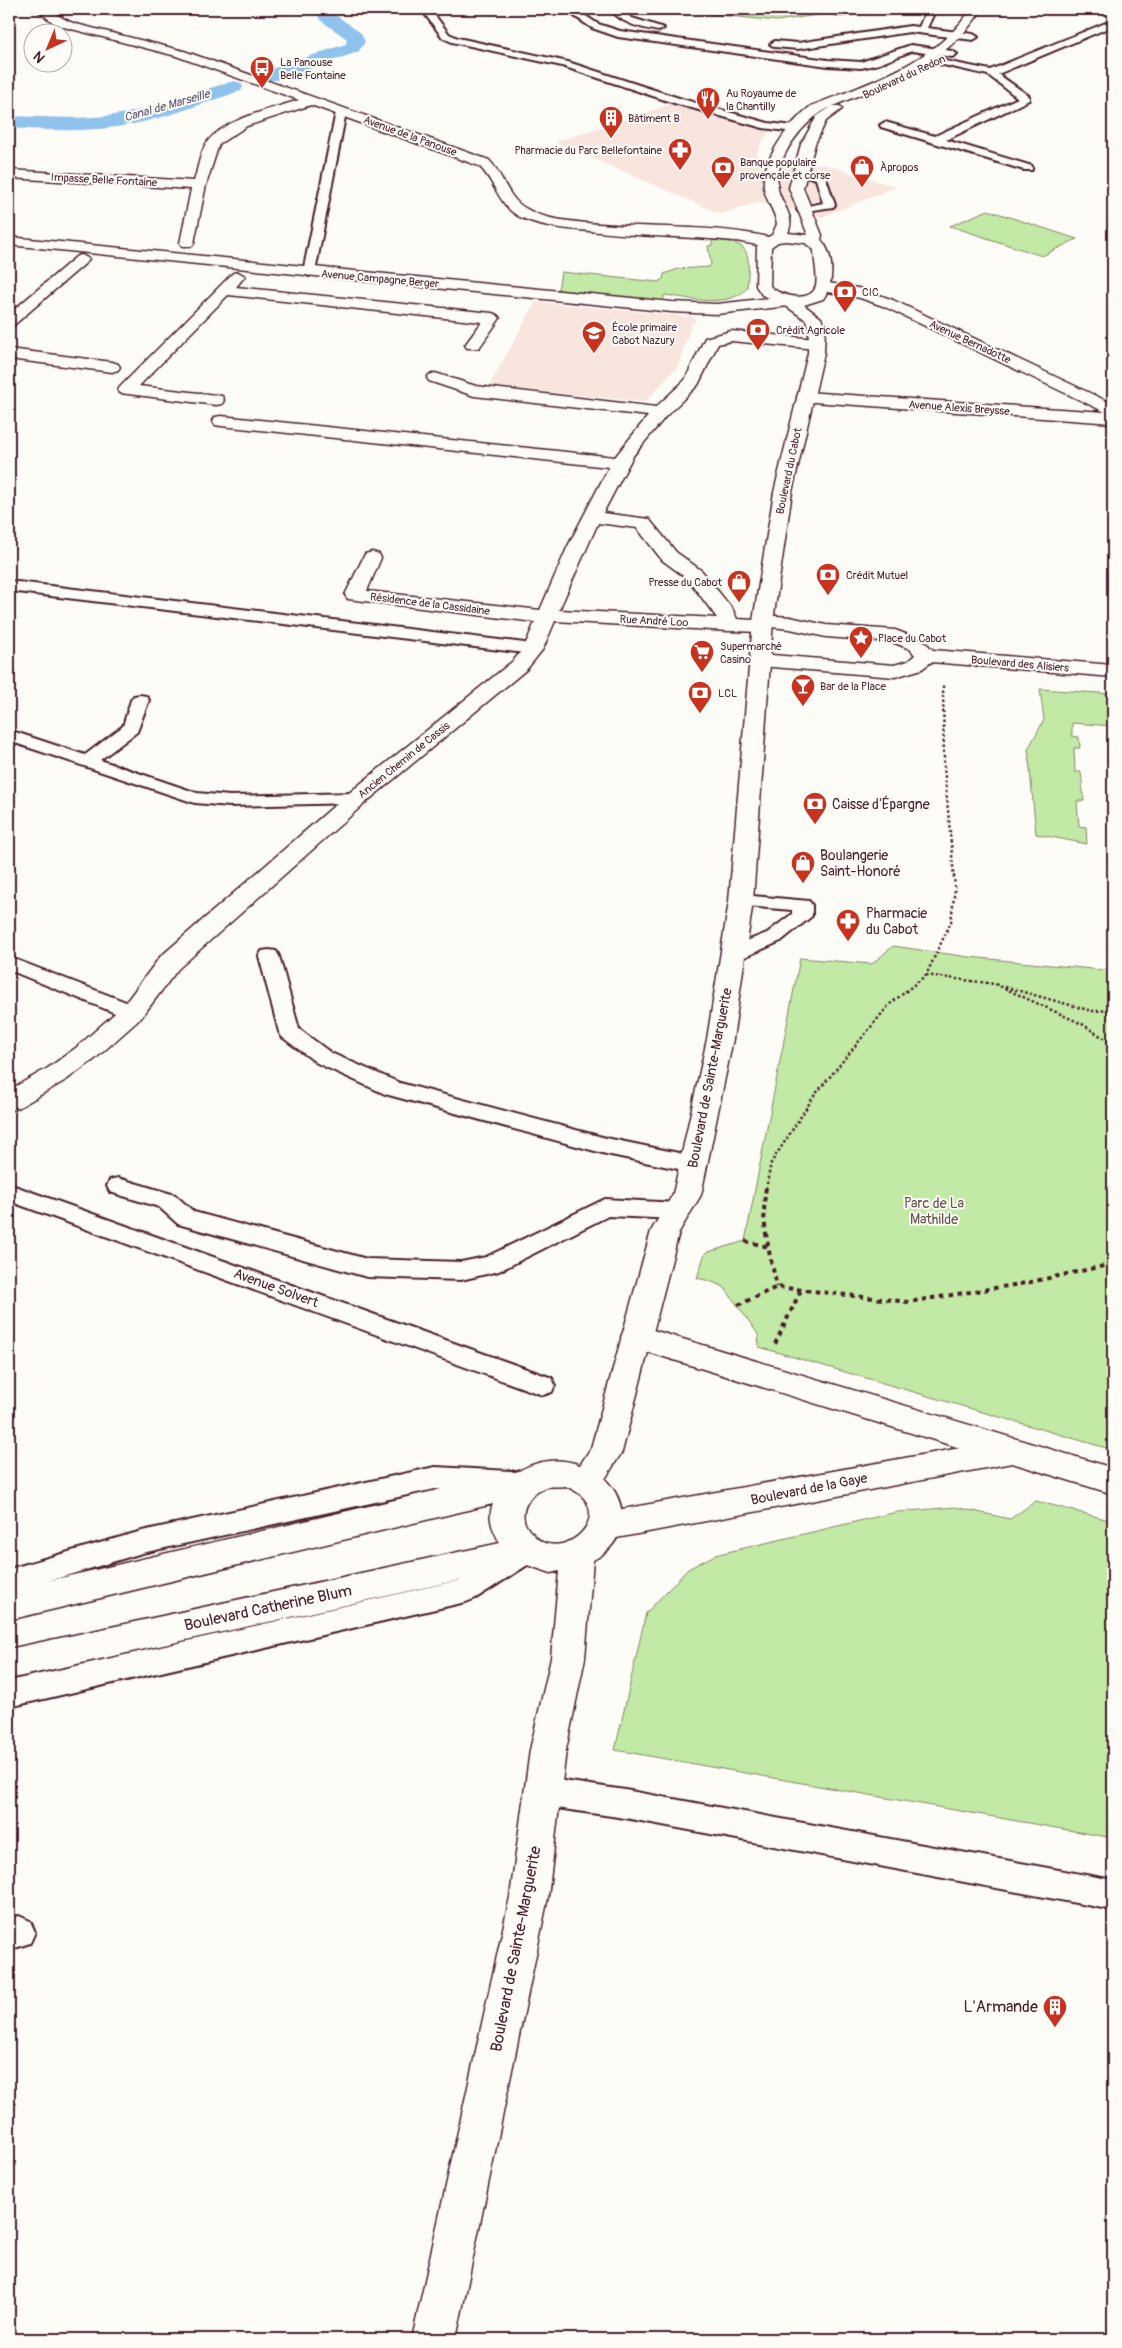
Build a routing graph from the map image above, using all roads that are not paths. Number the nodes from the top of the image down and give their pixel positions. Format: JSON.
{"nodes":[{"id":1,"x":42,"y":9,"type":"edge"},
{"id":2,"x":426,"y":9,"type":"edge"},
{"id":3,"x":569,"y":9,"type":"edge"},
{"id":4,"x":615,"y":9,"type":"edge"},
{"id":5,"x":931,"y":9,"type":"edge"},
{"id":6,"x":976,"y":9,"type":"edge"},
{"id":7,"x":1113,"y":23,"type":"edge"},
{"id":8,"x":666,"y":29,"type":"dead end"},
{"id":9,"x":922,"y":30,"type":"junction"},
{"id":10,"x":976,"y":34,"type":"joint"},
{"id":11,"x":959,"y":35,"type":"junction"},
{"id":12,"x":764,"y":42,"type":"dead end"},
{"id":13,"x":935,"y":57,"type":"junction"},
{"id":14,"x":991,"y":73,"type":"junction"},
{"id":15,"x":312,"y":100,"type":"junction"},
{"id":16,"x":341,"y":112,"type":"junction"},
{"id":17,"x":885,"y":125,"type":"dead end"},
{"id":18,"x":794,"y":129,"type":"junction"},
{"id":19,"x":811,"y":139,"type":"junction"},
{"id":20,"x":936,"y":140,"type":"junction"},
{"id":21,"x":776,"y":168,"type":"junction"},
{"id":22,"x":1028,"y":168,"type":"dead end"},
{"id":23,"x":801,"y":171,"type":"junction"},
{"id":24,"x":9,"y":174,"type":"edge"},
{"id":25,"x":200,"y":185,"type":"junction"},
{"id":26,"x":796,"y":188,"type":"junction"},
{"id":27,"x":803,"y":210,"type":"junction"},
{"id":28,"x":772,"y":239,"type":"junction"},
{"id":29,"x":9,"y":241,"type":"edge"},
{"id":30,"x":812,"y":241,"type":"junction"},
{"id":31,"x":187,"y":243,"type":"dead end"},
{"id":32,"x":9,"y":252,"type":"edge"},
{"id":33,"x":249,"y":265,"type":"junction"},
{"id":34,"x":309,"y":272,"type":"junction"},
{"id":35,"x":823,"y":287,"type":"junction"},
{"id":36,"x":224,"y":290,"type":"junction"},
{"id":37,"x":765,"y":291,"type":"junction"},
{"id":38,"x":812,"y":299,"type":"junction"},
{"id":39,"x":789,"y":301,"type":"junction"},
{"id":40,"x":752,"y":304,"type":"junction"},
{"id":41,"x":813,"y":318,"type":"junction"},
{"id":42,"x":9,"y":322,"type":"edge"},
{"id":43,"x":816,"y":344,"type":"junction"},
{"id":44,"x":473,"y":345,"type":"dead end"},
{"id":45,"x":9,"y":354,"type":"edge"},
{"id":46,"x":112,"y":367,"type":"dead end"},
{"id":47,"x":435,"y":378,"type":"dead end"},
{"id":48,"x":805,"y":397,"type":"junction"},
{"id":49,"x":216,"y":400,"type":"dead end"},
{"id":50,"x":1113,"y":410,"type":"edge"},
{"id":51,"x":660,"y":412,"type":"junction"},
{"id":52,"x":1113,"y":418,"type":"edge"},
{"id":53,"x":221,"y":421,"type":"dead end"},
{"id":54,"x":621,"y":463,"type":"junction"},
{"id":55,"x":594,"y":517,"type":"junction"},
{"id":56,"x":372,"y":558,"type":"dead end"},
{"id":57,"x":9,"y":586,"type":"edge"},
{"id":58,"x":546,"y":616,"type":"junction"},
{"id":59,"x":763,"y":624,"type":"junction"},
{"id":60,"x":730,"y":625,"type":"junction"},
{"id":61,"x":533,"y":649,"type":"junction"},
{"id":62,"x":927,"y":656,"type":"junction"},
{"id":63,"x":760,"y":660,"type":"junction"},
{"id":64,"x":1113,"y":671,"type":"edge"},
{"id":65,"x":140,"y":700,"type":"dead end"},
{"id":66,"x":9,"y":735,"type":"edge"},
{"id":67,"x":88,"y":762,"type":"junction"},
{"id":68,"x":357,"y":798,"type":"junction"},
{"id":69,"x":741,"y":901,"type":"junction"},
{"id":70,"x":733,"y":954,"type":"junction"},
{"id":71,"x":269,"y":956,"type":"dead end"},
{"id":72,"x":9,"y":963,"type":"edge"},
{"id":73,"x":132,"y":1012,"type":"junction"},
{"id":74,"x":9,"y":1102,"type":"edge"},
{"id":75,"x":693,"y":1164,"type":"junction"},
{"id":76,"x":118,"y":1186,"type":"dead end"},
{"id":77,"x":9,"y":1192,"type":"edge"},
{"id":78,"x":677,"y":1211,"type":"junction"},
{"id":79,"x":636,"y":1337,"type":"junction"},
{"id":80,"x":543,"y":1385,"type":"dead end"},
{"id":81,"x":1011,"y":1451,"type":"junction"},
{"id":82,"x":586,"y":1481,"type":"junction"},
{"id":83,"x":1113,"y":1481,"type":"edge"},
{"id":84,"x":524,"y":1482,"type":"junction"},
{"id":85,"x":606,"y":1526,"type":"junction"},
{"id":86,"x":527,"y":1551,"type":"junction"},
{"id":87,"x":577,"y":1555,"type":"junction"},
{"id":88,"x":9,"y":1581,"type":"edge"},
{"id":89,"x":9,"y":1605,"type":"edge"},
{"id":90,"x":9,"y":1664,"type":"edge"},
{"id":91,"x":9,"y":1694,"type":"edge"},
{"id":92,"x":544,"y":1792,"type":"junction"},
{"id":93,"x":1113,"y":1895,"type":"edge"},
{"id":94,"x":434,"y":2339,"type":"edge"}],
"edges":[{"from":1,"to":15,"type":"street","name":"Avenue de la Panouse"},
{"from":2,"to":18,"type":"lane"},
{"from":3,"to":13,"type":"lane"},
{"from":4,"to":8,"type":"lane"},
{"from":5,"to":9,"type":"lane"},
{"from":6,"to":11,"type":"street","name":"Boulevard du Redon"},
{"from":7,"to":14,"type":"lane"},
{"from":9,"to":11,"type":"lane"},
{"from":9,"to":12,"type":"lane"},
{"from":10,"to":11,"type":"lane"},
{"from":10,"to":13,"type":"street","name":"Boulevard du Redon"},
{"from":11,"to":13,"type":"street","name":"Boulevard du Redon"},
{"from":13,"to":14,"type":"lane"},
{"from":13,"to":18,"type":"street","name":"Boulevard du Redon"},
{"from":13,"to":19,"type":"street","name":"Boulevard du Redon"},
{"from":14,"to":20,"type":"lane"},
{"from":15,"to":16,"type":"street","name":"Avenue de la Panouse"},
{"from":15,"to":25,"type":"street"},
{"from":16,"to":28,"type":"street","name":"Avenue de la Panouse"},
{"from":16,"to":34,"type":"lane"},
{"from":17,"to":20,"type":"lane"},
{"from":18,"to":19,"type":"street"},
{"from":18,"to":21,"type":"street","name":"Boulevard du Redon"},
{"from":19,"to":23,"type":"street","name":"Boulevard du Redon"},
{"from":20,"to":22,"type":"lane"},
{"from":21,"to":26,"type":"street"},
{"from":21,"to":28,"type":"street","name":"Boulevard du Redon"},
{"from":23,"to":26,"type":"street","name":"Boulevard du Redon"},
{"from":23,"to":27,"type":"lane"},
{"from":24,"to":25,"type":"street","name":"Impasse Belle Fontaine"},
{"from":25,"to":31,"type":"street"},
{"from":26,"to":27,"type":"street"},
{"from":27,"to":30,"type":"street"},
{"from":28,"to":30,"type":"street"},
{"from":28,"to":37,"type":"street"},
{"from":29,"to":33,"type":"street","name":"Avenue Campagne Berger"},
{"from":30,"to":35,"type":"street"},
{"from":32,"to":42,"type":"street"},
{"from":33,"to":34,"type":"street","name":"Avenue Campagne Berger"},
{"from":33,"to":36,"type":"street"},
{"from":34,"to":40,"type":"street","name":"Avenue Campagne Berger"},
{"from":35,"to":38,"type":"street"},
{"from":35,"to":50,"type":"street","name":"Avenue Bernadotte"},
{"from":36,"to":44,"type":"street"},
{"from":36,"to":49,"type":"street"},
{"from":37,"to":39,"type":"street"},
{"from":37,"to":40,"type":"street"},
{"from":38,"to":39,"type":"street"},
{"from":38,"to":41,"type":"street","name":"Boulevard du Cabot"},
{"from":39,"to":40,"type":"street","name":"Avenue Campagne Berger"},
{"from":39,"to":41,"type":"street"},
{"from":41,"to":43,"type":"street","name":"Boulevard du Cabot"},
{"from":43,"to":48,"type":"street","name":"Boulevard du Cabot"},
{"from":43,"to":51,"type":"street","name":"Ancien Chemin de Cassis"},
{"from":45,"to":46,"type":"street"},
{"from":47,"to":51,"type":"street"},
{"from":48,"to":52,"type":"street","name":"Avenue Alexis Breysse"},
{"from":48,"to":59,"type":"street","name":"Boulevard du Cabot"},
{"from":51,"to":54,"type":"street","name":"Ancien Chemin de Cassis"},
{"from":53,"to":54,"type":"street"},
{"from":54,"to":55,"type":"street","name":"Ancien Chemin de Cassis"},
{"from":55,"to":58,"type":"street","name":"Ancien Chemin de Cassis"},
{"from":55,"to":60,"type":"street"},
{"from":56,"to":58,"type":"street","name":"Résidence de la Cassidaine"},
{"from":57,"to":61,"type":"lane"},
{"from":58,"to":60,"type":"street","name":"Rue André Loo"},
{"from":58,"to":61,"type":"street","name":"Ancien Chemin de Cassis"},
{"from":59,"to":60,"type":"street","name":"Rue André Loo"},
{"from":59,"to":62,"type":"street"},
{"from":59,"to":63,"type":"street","name":"Boulevard de Sainte-Marguerite"},
{"from":61,"to":68,"type":"street","name":"Ancien Chemin de Cassis"},
{"from":62,"to":63,"type":"street"},
{"from":62,"to":64,"type":"street","name":"Boulevard des Alisiers"},
{"from":63,"to":69,"type":"street","name":"Boulevard de Sainte-Marguerite"},
{"from":65,"to":67,"type":"lane"},
{"from":66,"to":67,"type":"lane"},
{"from":67,"to":68,"type":"lane"},
{"from":68,"to":73,"type":"street","name":"Ancien Chemin de Cassis"},
{"from":69,"to":70,"type":"street","name":"Boulevard de Sainte-Marguerite"},
{"from":69,"to":70,"type":"lane"},
{"from":70,"to":75,"type":"street","name":"Boulevard de Sainte-Marguerite"},
{"from":71,"to":75,"type":"lane"},
{"from":72,"to":73,"type":"lane"},
{"from":73,"to":74,"type":"street","name":"Ancien Chemin de Cassis"},
{"from":75,"to":78,"type":"street","name":"Boulevard de Sainte-Marguerite"},
{"from":76,"to":78,"type":"lane"},
{"from":77,"to":80,"type":"lane","name":"Avenue Solvert"},
{"from":78,"to":79,"type":"street","name":"Boulevard de Sainte-Marguerite"},
{"from":79,"to":81,"type":"street","name":"Boulevard de la Gaye"},
{"from":79,"to":82,"type":"street","name":"Boulevard de Sainte-Marguerite"},
{"from":81,"to":83,"type":"street","name":"Boulevard de la Gaye"},
{"from":81,"to":85,"type":"street","name":"Boulevard de la Gaye"},
{"from":82,"to":84,"type":"street"},
{"from":82,"to":85,"type":"street"},
{"from":84,"to":86,"type":"street"},
{"from":84,"to":88,"type":"lane"},
{"from":84,"to":89,"type":"street"},
{"from":85,"to":87,"type":"street"},
{"from":86,"to":87,"type":"street"},
{"from":86,"to":90,"type":"street","name":"Boulevard Catherine Blum"},
{"from":86,"to":91,"type":"lane"},
{"from":87,"to":92,"type":"street","name":"Boulevard de Sainte-Marguerite"},
{"from":92,"to":93,"type":"lane"},
{"from":92,"to":94,"type":"street","name":"Boulevard de Sainte-Marguerite"}]}
